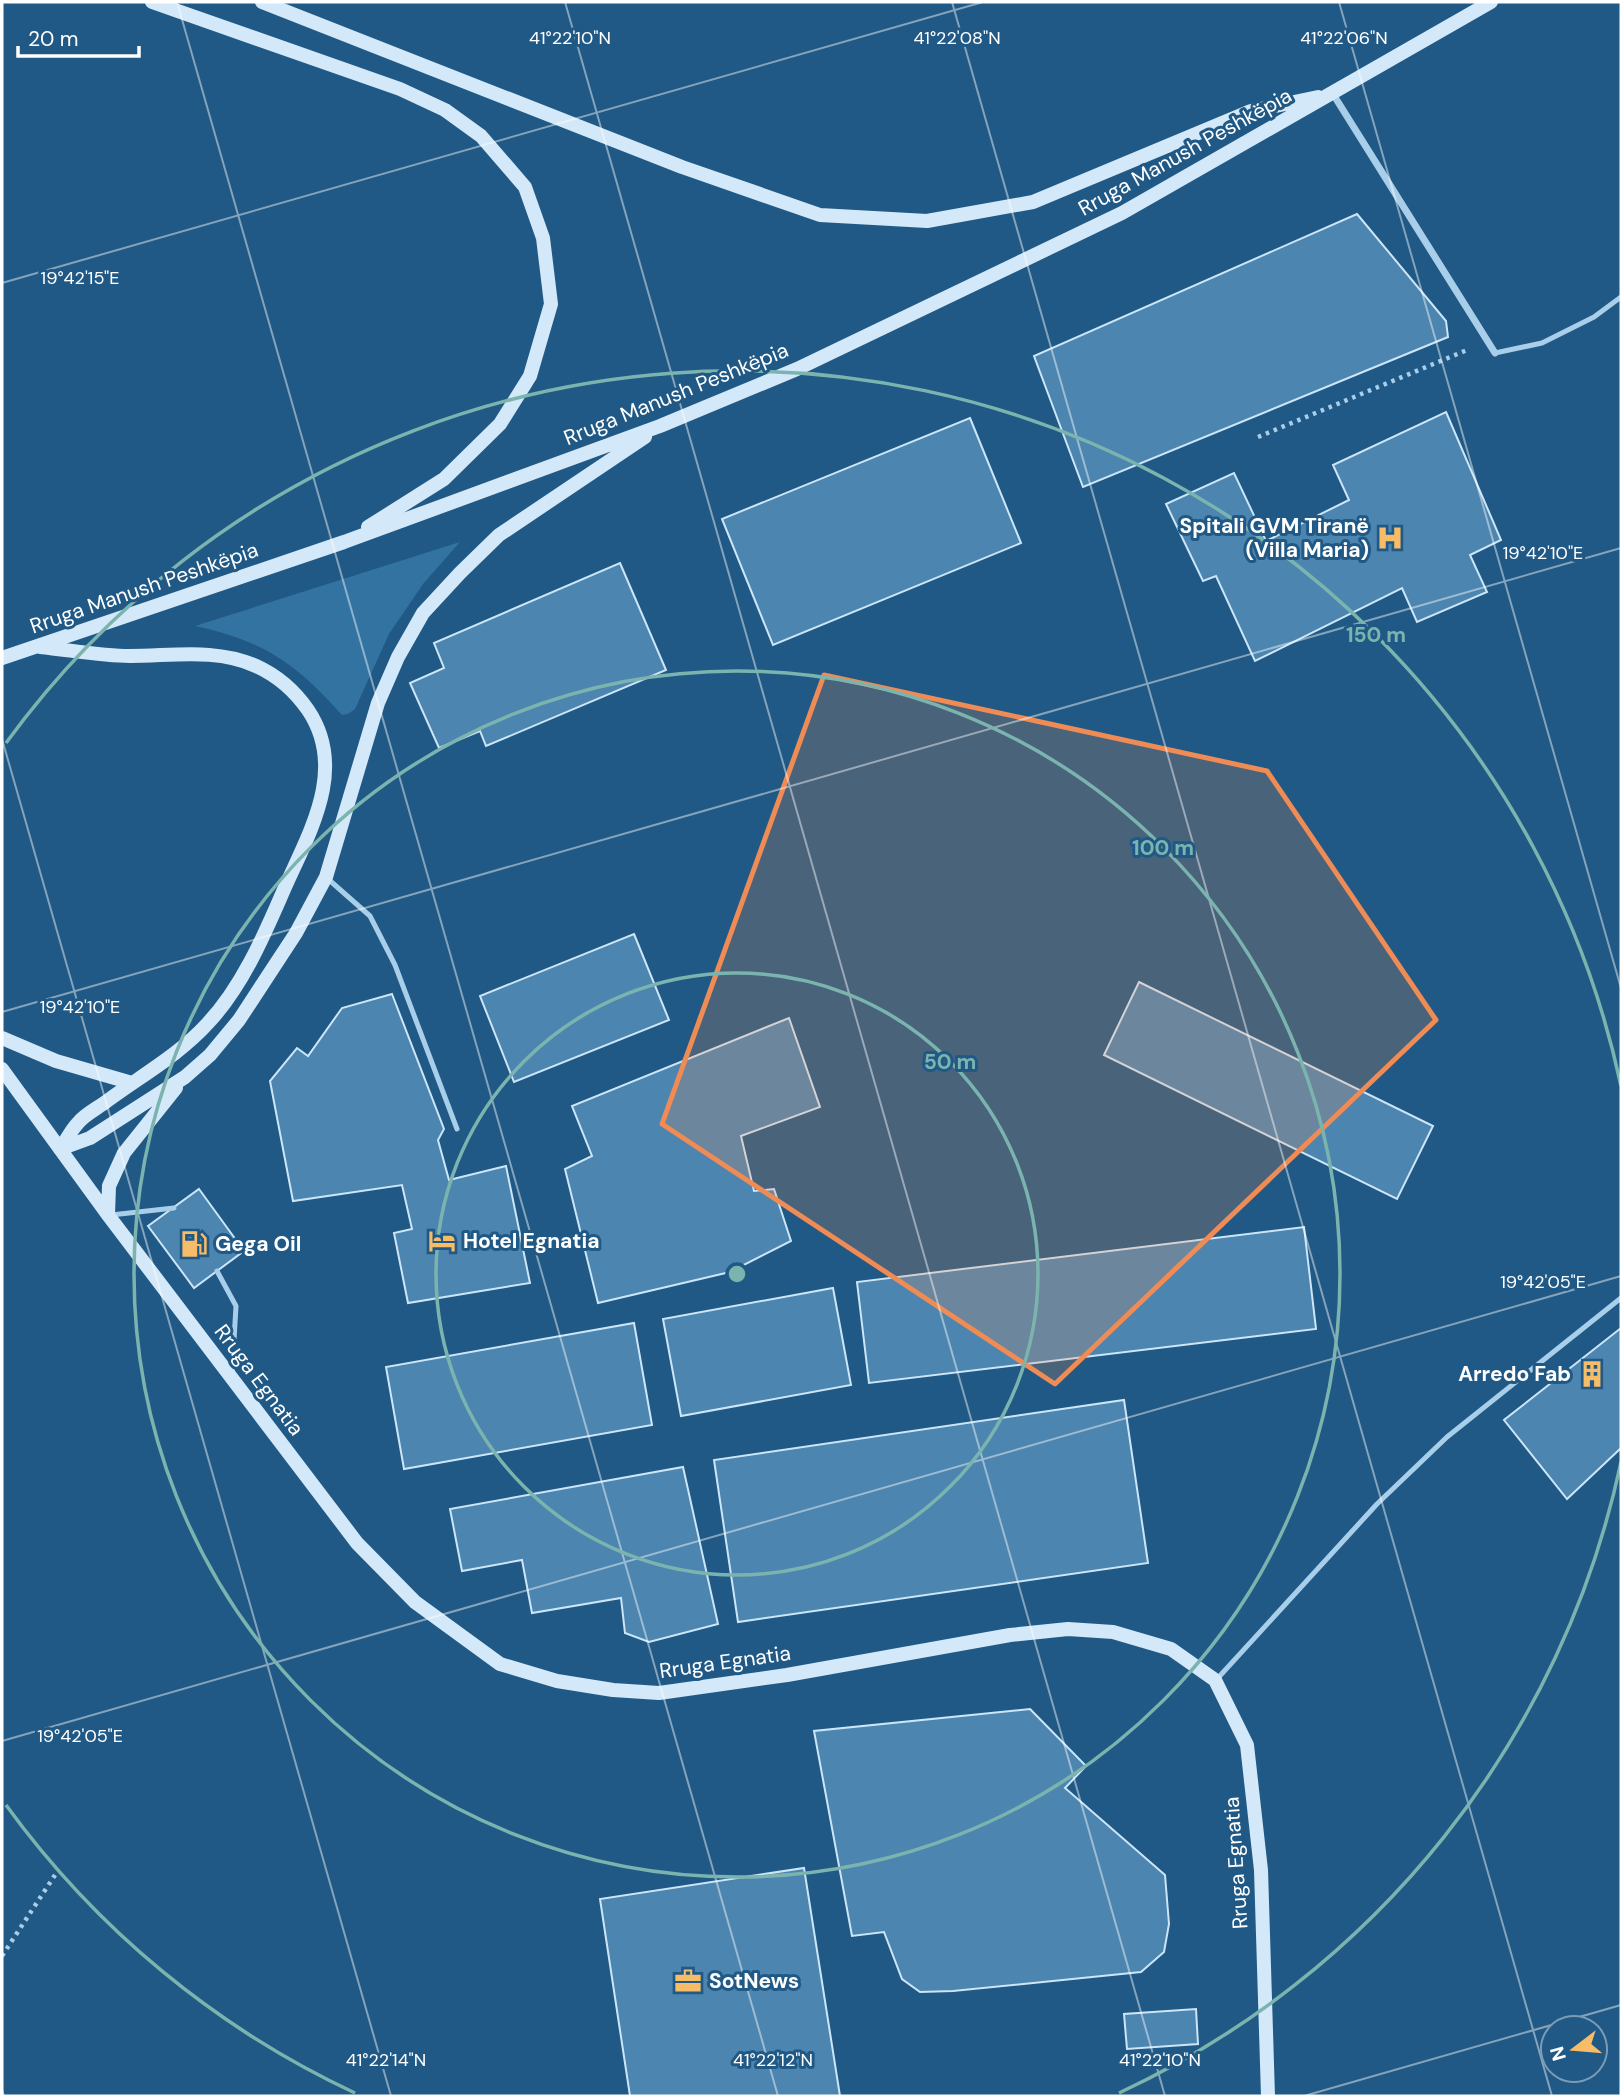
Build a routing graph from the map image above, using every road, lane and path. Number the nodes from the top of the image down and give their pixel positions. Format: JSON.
{"nodes":[{"id":1,"x":152,"y":2,"type":"edge"},
{"id":2,"x":262,"y":2,"type":"edge"},
{"id":3,"x":1491,"y":2,"type":"edge"},
{"id":4,"x":1333,"y":94,"type":"junction"},
{"id":5,"x":1621,"y":297,"type":"edge"},
{"id":6,"x":1487,"y":341,"type":"junction"},
{"id":7,"x":1495,"y":353,"type":"joint"},
{"id":8,"x":660,"y":426,"type":"junction"},
{"id":9,"x":1258,"y":437,"type":"dead end"},
{"id":10,"x":344,"y":542,"type":"junction"},
{"id":11,"x":36,"y":646,"type":"junction"},
{"id":12,"x":2,"y":658,"type":"edge"},
{"id":13,"x":326,"y":877,"type":"junction"},
{"id":14,"x":2,"y":1038,"type":"edge"},
{"id":15,"x":2,"y":1069,"type":"edge"},
{"id":16,"x":185,"y":1077,"type":"junction"},
{"id":17,"x":132,"y":1083,"type":"junction"},
{"id":18,"x":457,"y":1129,"type":"dead end"},
{"id":19,"x":60,"y":1149,"type":"junction"},
{"id":20,"x":174,"y":1208,"type":"dead end"},
{"id":21,"x":108,"y":1215,"type":"junction"},
{"id":22,"x":217,"y":1271,"type":"dead end"},
{"id":23,"x":1621,"y":1298,"type":"edge"},
{"id":24,"x":232,"y":1380,"type":"junction"},
{"id":25,"x":1215,"y":1680,"type":"junction"},
{"id":26,"x":55,"y":1875,"type":"dead end"},
{"id":27,"x":2,"y":1956,"type":"edge"},
{"id":28,"x":1268,"y":2096,"type":"edge"}],
"edges":[{"from":1,"to":10,"type":"main road"},
{"from":2,"to":4,"type":"main road"},
{"from":3,"to":4,"type":"main road","name":"Rruga Manush Peshkëpia"},
{"from":4,"to":6,"type":"street"},
{"from":4,"to":8,"type":"main road","name":"Rruga Manush Peshkëpia"},
{"from":5,"to":7,"type":"lane"},
{"from":6,"to":7,"type":"street"},
{"from":6,"to":9,"type":"path"},
{"from":8,"to":10,"type":"main road","name":"Rruga Manush Peshkëpia"},
{"from":8,"to":13,"type":"main road"},
{"from":10,"to":11,"type":"main road","name":"Rruga Manush Peshkëpia"},
{"from":11,"to":12,"type":"main road","name":"Rruga Manush Peshkëpia"},
{"from":11,"to":17,"type":"main road"},
{"from":13,"to":16,"type":"main road"},
{"from":13,"to":18,"type":"lane"},
{"from":14,"to":17,"type":"main road"},
{"from":15,"to":19,"type":"main road","name":"Rruga Egnatia"},
{"from":16,"to":19,"type":"main road"},
{"from":16,"to":21,"type":"main road"},
{"from":17,"to":19,"type":"main road"},
{"from":19,"to":21,"type":"main road","name":"Rruga Egnatia"},
{"from":20,"to":21,"type":"lane"},
{"from":21,"to":24,"type":"main road","name":"Rruga Egnatia"},
{"from":22,"to":24,"type":"lane"},
{"from":23,"to":25,"type":"lane"},
{"from":24,"to":25,"type":"main road","name":"Rruga Egnatia"},
{"from":25,"to":28,"type":"main road","name":"Rruga Egnatia"},
{"from":26,"to":27,"type":"path"}]}
